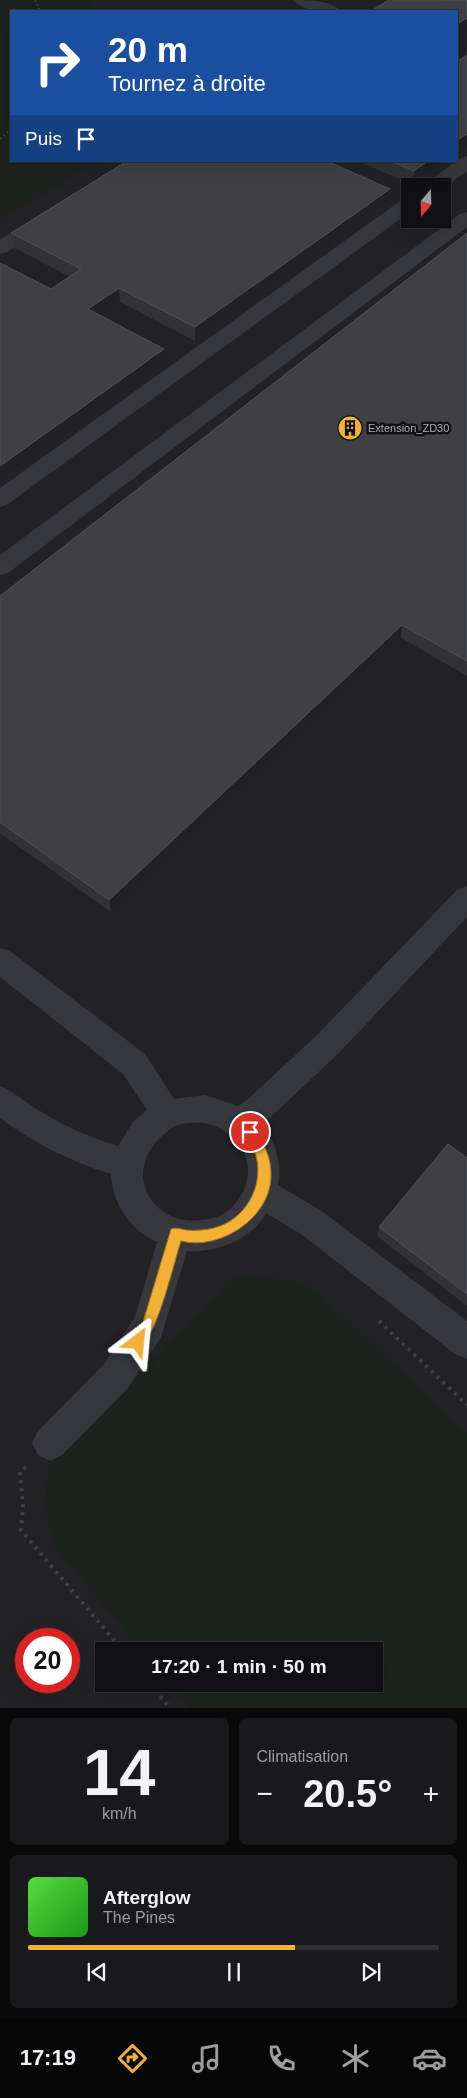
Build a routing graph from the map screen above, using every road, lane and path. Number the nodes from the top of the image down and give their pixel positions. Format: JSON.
{"nodes":[{"id":1,"x":302,"y":0,"type":"edge"},
{"id":2,"x":329,"y":10,"type":"edge"},
{"id":3,"x":10,"y":130,"type":"edge"},
{"id":4,"x":0,"y":139,"type":"edge"},
{"id":5,"x":467,"y":162,"type":"edge"},
{"id":6,"x":445,"y":178,"type":"edge"},
{"id":7,"x":401,"y":209,"type":"edge"},
{"id":8,"x":58,"y":212,"type":"edge"},
{"id":9,"x":467,"y":218,"type":"edge"},
{"id":10,"x":0,"y":248,"type":"edge"},
{"id":11,"x":0,"y":499,"type":"edge"},
{"id":12,"x":0,"y":567,"type":"edge"},
{"id":13,"x":467,"y":898,"type":"edge"},
{"id":14,"x":0,"y":960,"type":"edge"},
{"id":15,"x":0,"y":1100,"type":"edge"},
{"id":16,"x":167,"y":1115,"type":"junction"},
{"id":17,"x":238,"y":1123,"type":"junction"},
{"id":18,"x":128,"y":1164,"type":"junction"},
{"id":19,"x":260,"y":1192,"type":"junction"},
{"id":20,"x":176,"y":1234,"type":"junction"},
{"id":21,"x":467,"y":1342,"type":"edge"},
{"id":22,"x":50,"y":1443,"type":"joint"},
{"id":23,"x":114,"y":1642,"type":"edge"},
{"id":24,"x":157,"y":1692,"type":"edge"},
{"id":25,"x":170,"y":1708,"type":"edge"}],
"edges":[{"from":1,"to":2,"type":"street"},
{"from":3,"to":4,"type":"path"},
{"from":5,"to":6,"type":"street"},
{"from":7,"to":11,"type":"street"},
{"from":8,"to":10,"type":"street"},
{"from":9,"to":12,"type":"street"},
{"from":13,"to":17,"type":"street"},
{"from":14,"to":16,"type":"street"},
{"from":15,"to":18,"type":"street"},
{"from":16,"to":17,"type":"street"},
{"from":16,"to":18,"type":"street"},
{"from":17,"to":19,"type":"street"},
{"from":18,"to":20,"type":"street"},
{"from":19,"to":20,"type":"street"},
{"from":19,"to":21,"type":"street"},
{"from":20,"to":22,"type":"street"},
{"from":22,"to":23,"type":"path"},
{"from":24,"to":25,"type":"path"}]}
